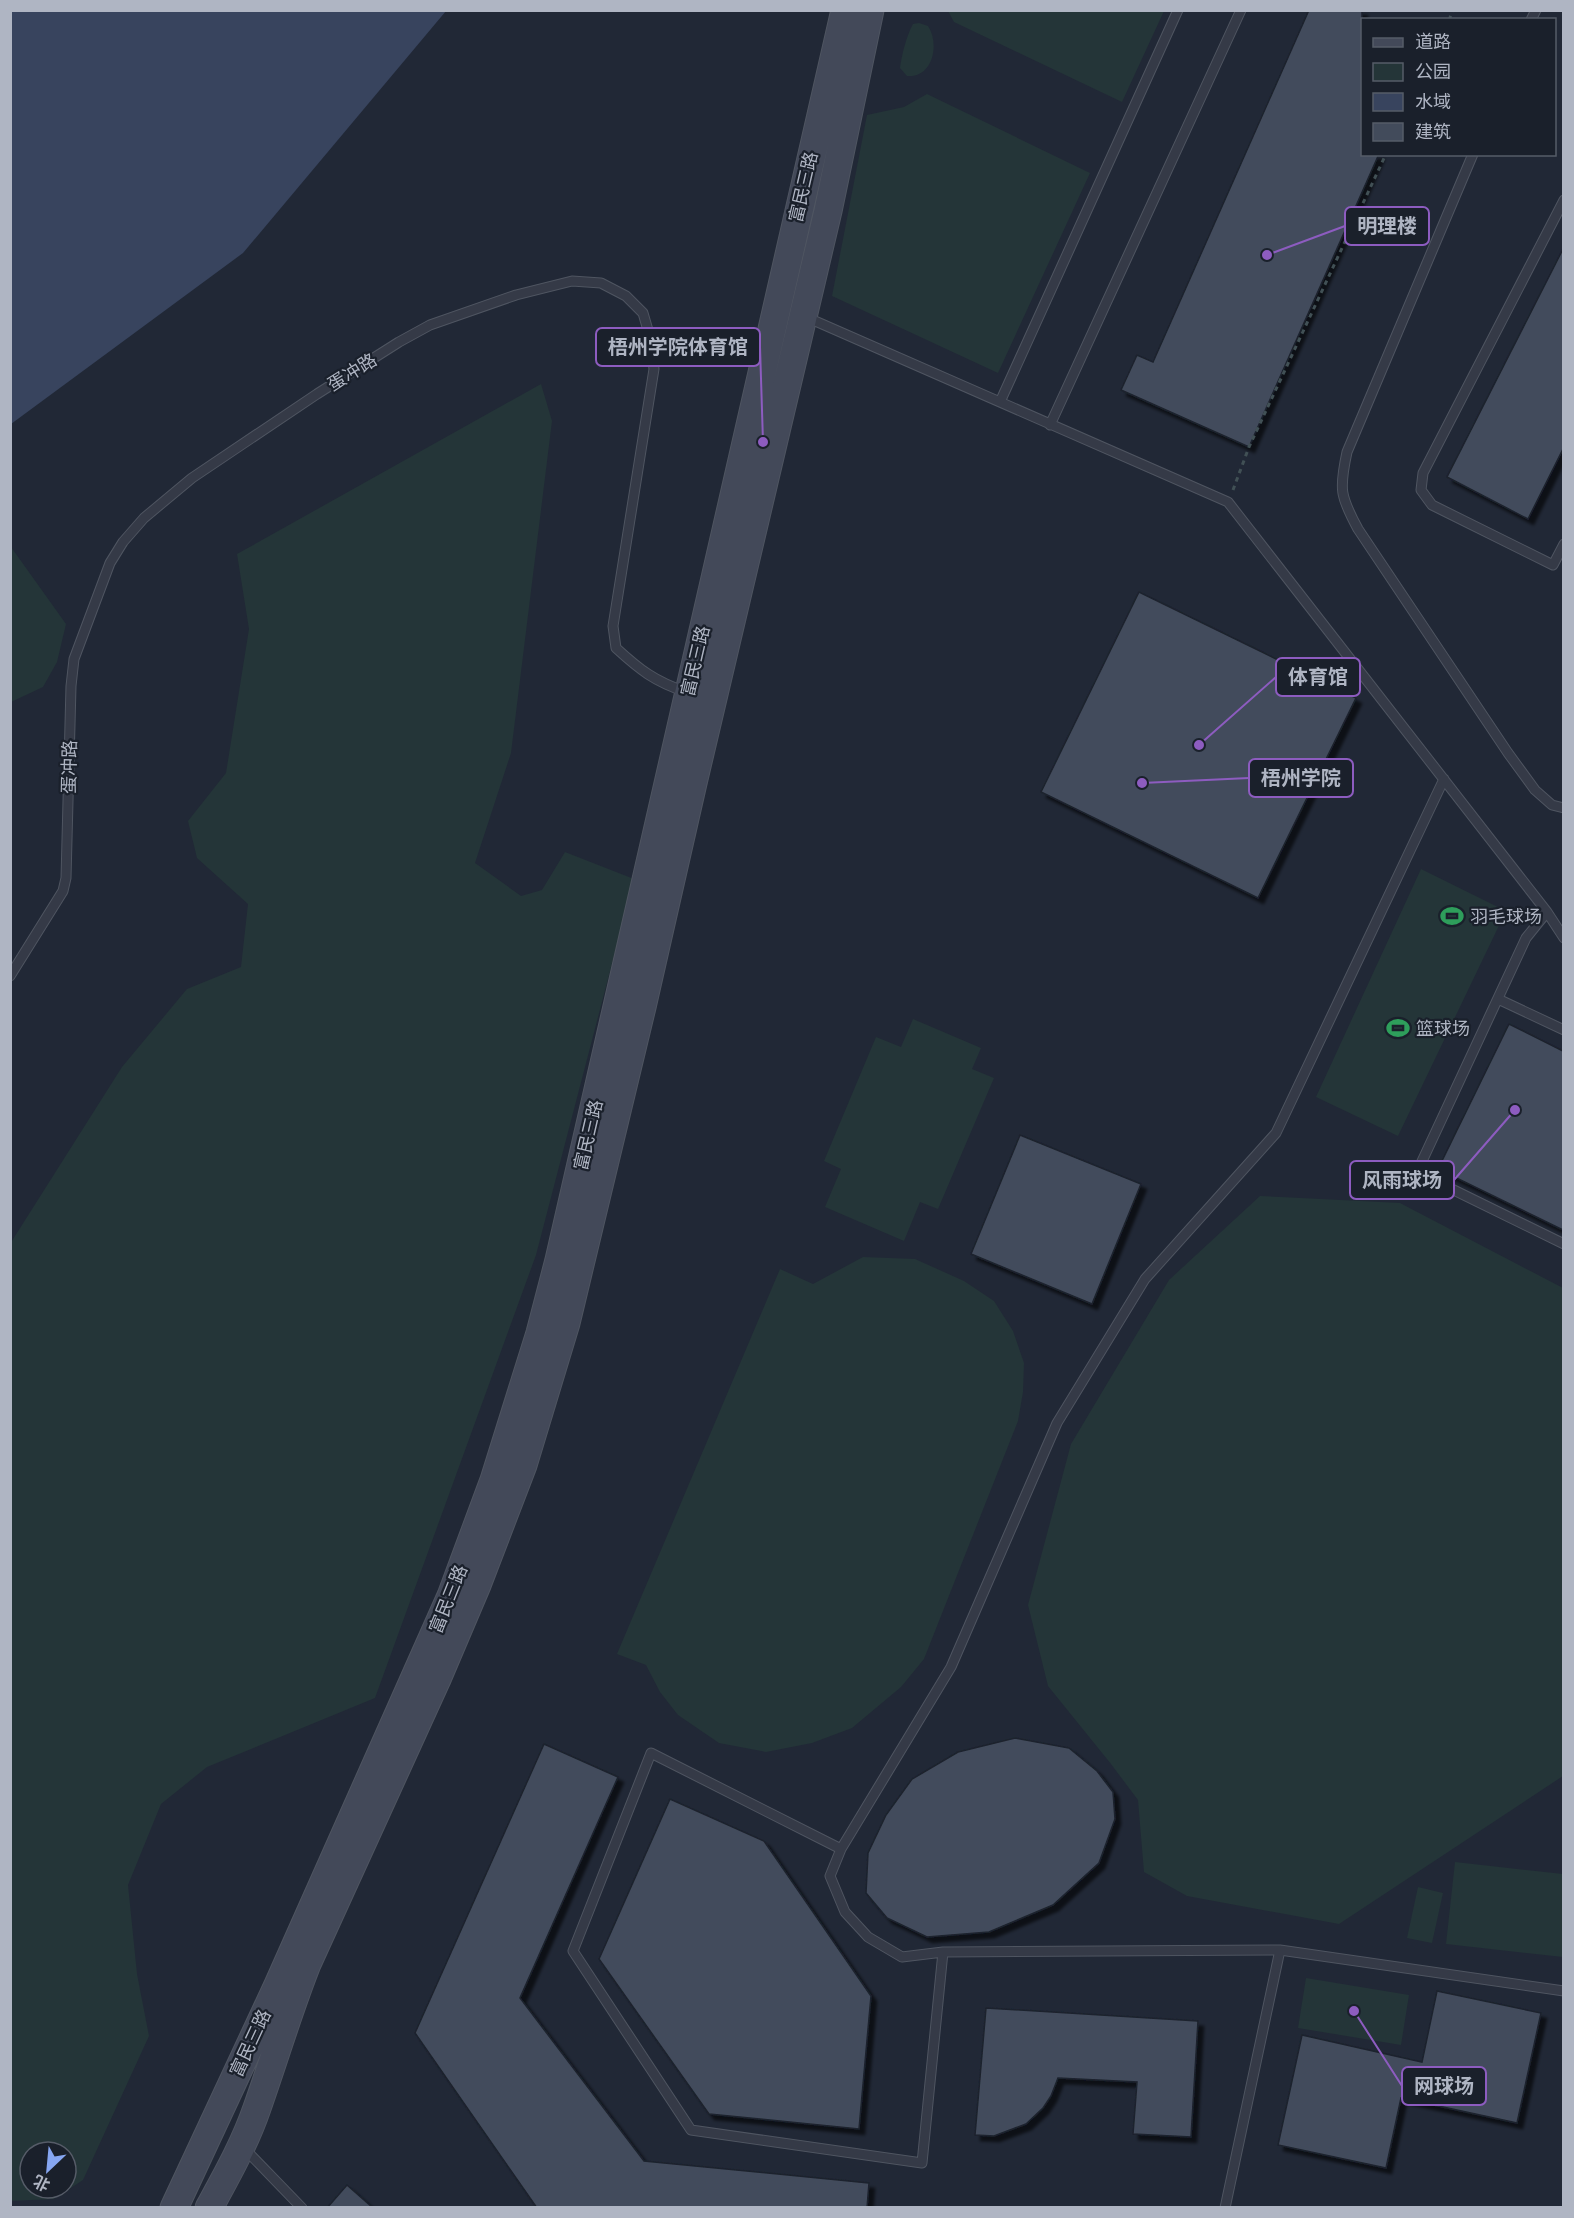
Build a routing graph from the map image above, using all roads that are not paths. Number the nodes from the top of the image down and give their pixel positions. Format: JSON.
{"nodes":[{"id":1,"x":845,"y":10,"type":"edge"},
{"id":2,"x":870,"y":10,"type":"edge"},
{"id":3,"x":1178,"y":10,"type":"edge"},
{"id":4,"x":1240,"y":10,"type":"edge"},
{"id":5,"x":1472,"y":156,"type":"edge"},
{"id":6,"x":1563,"y":200,"type":"edge"},
{"id":7,"x":803,"y":316,"type":"junction"},
{"id":8,"x":1000,"y":402,"type":"junction"},
{"id":9,"x":1050,"y":424,"type":"junction"},
{"id":10,"x":1563,"y":544,"type":"edge"},
{"id":11,"x":688,"y":693,"type":"junction"},
{"id":12,"x":1444,"y":779,"type":"junction"},
{"id":13,"x":1563,"y":808,"type":"edge"},
{"id":14,"x":1547,"y":912,"type":"junction"},
{"id":15,"x":1563,"y":938,"type":"edge"},
{"id":16,"x":10,"y":976,"type":"edge"},
{"id":17,"x":1498,"y":999,"type":"junction"},
{"id":18,"x":1563,"y":1030,"type":"edge"},
{"id":19,"x":1563,"y":1244,"type":"edge"},
{"id":20,"x":841,"y":1849,"type":"junction"},
{"id":21,"x":1280,"y":1950,"type":"junction"},
{"id":22,"x":943,"y":1952,"type":"junction"},
{"id":23,"x":1563,"y":1991,"type":"edge"},
{"id":24,"x":242,"y":2145,"type":"junction"},
{"id":25,"x":174,"y":2208,"type":"edge"},
{"id":26,"x":209,"y":2208,"type":"edge"},
{"id":27,"x":302,"y":2208,"type":"edge"},
{"id":28,"x":1225,"y":2208,"type":"edge"}],
"edges":[{"from":1,"to":11,"type":"main road","name":"富民三路"},
{"from":2,"to":7,"type":"main road","name":"富民三路"},
{"from":3,"to":8,"type":"lane"},
{"from":4,"to":9,"type":"lane"},
{"from":5,"to":13,"type":"lane"},
{"from":6,"to":10,"type":"lane"},
{"from":7,"to":8,"type":"lane"},
{"from":7,"to":24,"type":"main road","name":"富民三路"},
{"from":8,"to":9,"type":"lane"},
{"from":9,"to":12,"type":"lane"},
{"from":11,"to":16,"type":"lane","name":"蛋冲路"},
{"from":11,"to":25,"type":"main road","name":"富民三路"},
{"from":12,"to":14,"type":"lane"},
{"from":12,"to":20,"type":"lane"},
{"from":14,"to":15,"type":"lane"},
{"from":14,"to":17,"type":"lane"},
{"from":17,"to":18,"type":"lane"},
{"from":17,"to":19,"type":"lane"},
{"from":20,"to":22,"type":"lane"},
{"from":20,"to":22,"type":"lane"},
{"from":21,"to":22,"type":"lane"},
{"from":21,"to":23,"type":"lane"},
{"from":21,"to":28,"type":"lane"},
{"from":24,"to":26,"type":"main road","name":"富民三路"},
{"from":24,"to":27,"type":"lane"}]}
